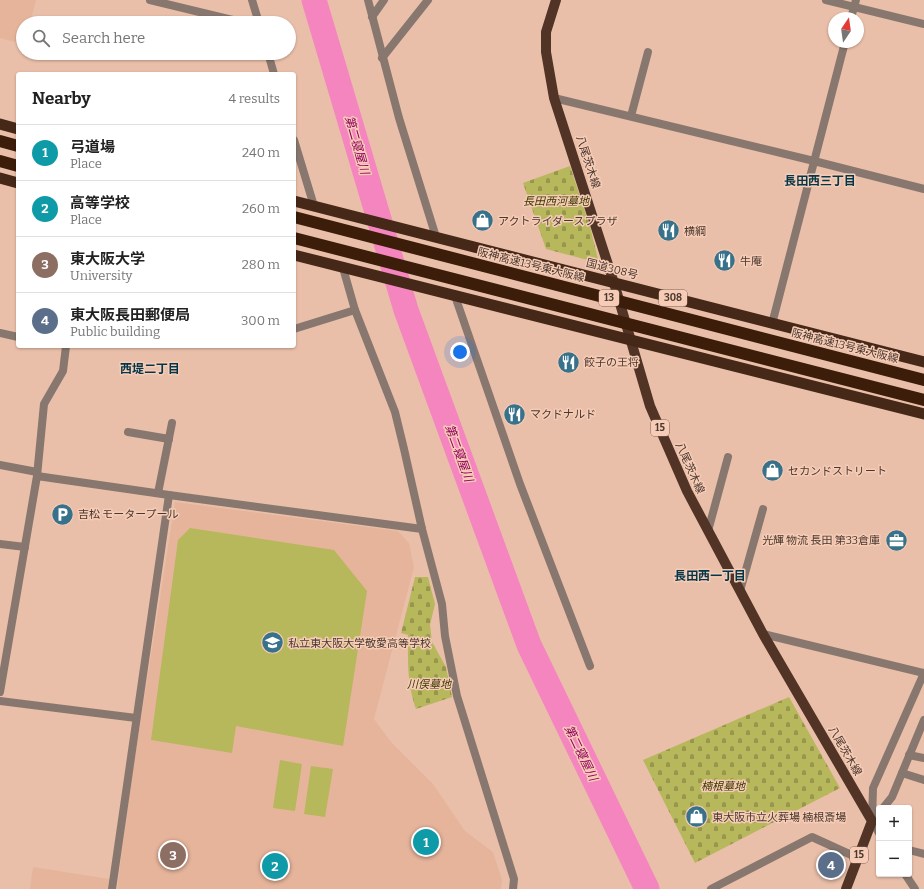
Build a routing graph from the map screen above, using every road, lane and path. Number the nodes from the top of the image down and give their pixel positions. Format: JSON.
{"nodes":[{"id":1,"x":150,"y":0,"type":"edge"},
{"id":2,"x":252,"y":0,"type":"edge"},
{"id":3,"x":368,"y":0,"type":"edge"},
{"id":4,"x":384,"y":0,"type":"edge"},
{"id":5,"x":428,"y":0,"type":"edge"},
{"id":6,"x":556,"y":0,"type":"edge"},
{"id":7,"x":826,"y":0,"type":"edge"},
{"id":8,"x":855,"y":4,"type":"edge"},
{"id":9,"x":216,"y":16,"type":"edge"},
{"id":10,"x":257,"y":16,"type":"edge"},
{"id":11,"x":372,"y":17,"type":"junction"},
{"id":12,"x":924,"y":24,"type":"edge"},
{"id":13,"x":843,"y":48,"type":"edge"},
{"id":14,"x":648,"y":52,"type":"dead end"},
{"id":15,"x":382,"y":58,"type":"junction"},
{"id":16,"x":270,"y":60,"type":"edge"},
{"id":17,"x":273,"y":72,"type":"edge"},
{"id":18,"x":554,"y":98,"type":"junction"},
{"id":19,"x":632,"y":116,"type":"junction"},
{"id":20,"x":0,"y":124,"type":"edge"},
{"id":21,"x":16,"y":128,"type":"edge"},
{"id":22,"x":0,"y":141,"type":"edge"},
{"id":23,"x":16,"y":145,"type":"edge"},
{"id":24,"x":296,"y":147,"type":"edge"},
{"id":25,"x":0,"y":161,"type":"edge"},
{"id":26,"x":814,"y":161,"type":"junction"},
{"id":27,"x":16,"y":165,"type":"edge"},
{"id":28,"x":0,"y":178,"type":"edge"},
{"id":29,"x":16,"y":182,"type":"edge"},
{"id":30,"x":924,"y":189,"type":"edge"},
{"id":31,"x":296,"y":202,"type":"edge"},
{"id":32,"x":314,"y":206,"type":"junction"},
{"id":33,"x":296,"y":218,"type":"edge"},
{"id":34,"x":436,"y":237,"type":"junction"},
{"id":35,"x":296,"y":239,"type":"edge"},
{"id":36,"x":296,"y":256,"type":"edge"},
{"id":37,"x":343,"y":268,"type":"junction"},
{"id":38,"x":614,"y":283,"type":"junction"},
{"id":39,"x":455,"y":296,"type":"junction"},
{"id":40,"x":355,"y":310,"type":"junction"},
{"id":41,"x":772,"y":324,"type":"junction"},
{"id":42,"x":296,"y":328,"type":"edge"},
{"id":43,"x":0,"y":333,"type":"edge"},
{"id":44,"x":16,"y":337,"type":"edge"},
{"id":45,"x":630,"y":340,"type":"junction"},
{"id":46,"x":66,"y":348,"type":"edge"},
{"id":47,"x":924,"y":362,"type":"edge"},
{"id":48,"x":924,"y":380,"type":"edge"},
{"id":49,"x":924,"y":400,"type":"edge"},
{"id":50,"x":924,"y":414,"type":"edge"},
{"id":51,"x":172,"y":423,"type":"dead end"},
{"id":52,"x":128,"y":432,"type":"dead end"},
{"id":53,"x":169,"y":439,"type":"junction"},
{"id":54,"x":728,"y":457,"type":"dead end"},
{"id":55,"x":0,"y":465,"type":"edge"},
{"id":56,"x":37,"y":474,"type":"junction"},
{"id":57,"x":158,"y":493,"type":"junction"},
{"id":58,"x":169,"y":495,"type":"junction"},
{"id":59,"x":763,"y":509,"type":"dead end"},
{"id":60,"x":422,"y":528,"type":"junction"},
{"id":61,"x":708,"y":531,"type":"junction"},
{"id":62,"x":0,"y":544,"type":"edge"},
{"id":63,"x":25,"y":547,"type":"junction"},
{"id":64,"x":740,"y":591,"type":"junction"},
{"id":65,"x":762,"y":634,"type":"junction"},
{"id":66,"x":590,"y":666,"type":"dead end"},
{"id":67,"x":924,"y":673,"type":"edge"},
{"id":68,"x":0,"y":692,"type":"edge"},
{"id":69,"x":0,"y":701,"type":"edge"},
{"id":70,"x":136,"y":718,"type":"junction"},
{"id":71,"x":924,"y":720,"type":"edge"},
{"id":72,"x":910,"y":755,"type":"junction"},
{"id":73,"x":924,"y":758,"type":"edge"},
{"id":74,"x":902,"y":773,"type":"junction"},
{"id":75,"x":924,"y":780,"type":"edge"},
{"id":76,"x":885,"y":805,"type":"edge"},
{"id":77,"x":876,"y":816,"type":"edge"},
{"id":78,"x":872,"y":821,"type":"junction"},
{"id":79,"x":876,"y":828,"type":"edge"},
{"id":80,"x":912,"y":851,"type":"edge"},
{"id":81,"x":924,"y":854,"type":"edge"},
{"id":82,"x":858,"y":858,"type":"junction"},
{"id":83,"x":907,"y":877,"type":"edge"},
{"id":84,"x":112,"y":889,"type":"edge"},
{"id":85,"x":513,"y":889,"type":"edge"},
{"id":86,"x":711,"y":889,"type":"edge"},
{"id":87,"x":846,"y":889,"type":"edge"},
{"id":88,"x":915,"y":889,"type":"edge"}],
"edges":[{"from":1,"to":9,"type":"street"},
{"from":2,"to":10,"type":"street"},
{"from":3,"to":11,"type":"street"},
{"from":4,"to":11,"type":"street"},
{"from":5,"to":15,"type":"street"},
{"from":6,"to":18,"type":"main road","name":"八尾茨木線","number":"15"},
{"from":7,"to":8,"type":"street"},
{"from":8,"to":12,"type":"street"},
{"from":11,"to":15,"type":"street"},
{"from":13,"to":26,"type":"street"},
{"from":14,"to":19,"type":"street"},
{"from":15,"to":34,"type":"street"},
{"from":16,"to":17,"type":"street"},
{"from":18,"to":19,"type":"street"},
{"from":18,"to":38,"type":"main road","name":"八尾茨木線","number":"15"},
{"from":19,"to":26,"type":"street"},
{"from":20,"to":21,"type":"highway"},
{"from":22,"to":23,"type":"highway"},
{"from":24,"to":32,"type":"street"},
{"from":25,"to":27,"type":"highway"},
{"from":26,"to":30,"type":"street"},
{"from":26,"to":41,"type":"street"},
{"from":28,"to":29,"type":"highway"},
{"from":31,"to":32,"type":"highway","name":"国道308号","number":"308"},
{"from":32,"to":34,"type":"highway","name":"国道308号","number":"308"},
{"from":33,"to":48,"type":"highway","name":"阪神高速13号東大阪線","number":"13","bridge":true},
{"from":34,"to":38,"type":"highway","name":"国道308号","number":"308"},
{"from":35,"to":49,"type":"highway","number":"13","bridge":true},
{"from":36,"to":37,"type":"highway"},
{"from":37,"to":39,"type":"highway"},
{"from":37,"to":40,"type":"street"},
{"from":38,"to":41,"type":"highway","name":"国道308号","number":"308"},
{"from":38,"to":45,"type":"main road","name":"八尾茨木線","number":"15"},
{"from":39,"to":45,"type":"highway"},
{"from":39,"to":66,"type":"street"},
{"from":40,"to":42,"type":"street"},
{"from":40,"to":60,"type":"street"},
{"from":41,"to":47,"type":"highway","name":"国道308号","number":"308"},
{"from":43,"to":44,"type":"street"},
{"from":45,"to":50,"type":"highway"},
{"from":45,"to":61,"type":"main road","name":"八尾茨木線","number":"15"},
{"from":46,"to":56,"type":"street"},
{"from":51,"to":53,"type":"street"},
{"from":52,"to":53,"type":"street"},
{"from":53,"to":57,"type":"street"},
{"from":54,"to":61,"type":"street"},
{"from":55,"to":56,"type":"street"},
{"from":56,"to":57,"type":"street"},
{"from":56,"to":63,"type":"street"},
{"from":57,"to":58,"type":"street"},
{"from":58,"to":60,"type":"street"},
{"from":58,"to":70,"type":"street"},
{"from":59,"to":64,"type":"street"},
{"from":60,"to":85,"type":"street"},
{"from":61,"to":64,"type":"main road","name":"八尾茨木線","number":"15"},
{"from":62,"to":63,"type":"street"},
{"from":63,"to":68,"type":"street"},
{"from":64,"to":65,"type":"main road","name":"八尾茨木線","number":"15"},
{"from":65,"to":67,"type":"street"},
{"from":65,"to":78,"type":"main road","name":"八尾茨木線","number":"15"},
{"from":67,"to":78,"type":"street"},
{"from":69,"to":70,"type":"street"},
{"from":70,"to":84,"type":"street"},
{"from":71,"to":72,"type":"street"},
{"from":72,"to":73,"type":"street"},
{"from":72,"to":74,"type":"street"},
{"from":74,"to":75,"type":"street"},
{"from":74,"to":76,"type":"street"},
{"from":77,"to":78,"type":"street"},
{"from":78,"to":79,"type":"street"},
{"from":78,"to":82,"type":"main road","number":"15"},
{"from":80,"to":81,"type":"street"},
{"from":82,"to":86,"type":"street"},
{"from":82,"to":87,"type":"main road","number":"15"},
{"from":83,"to":88,"type":"street"}]}
